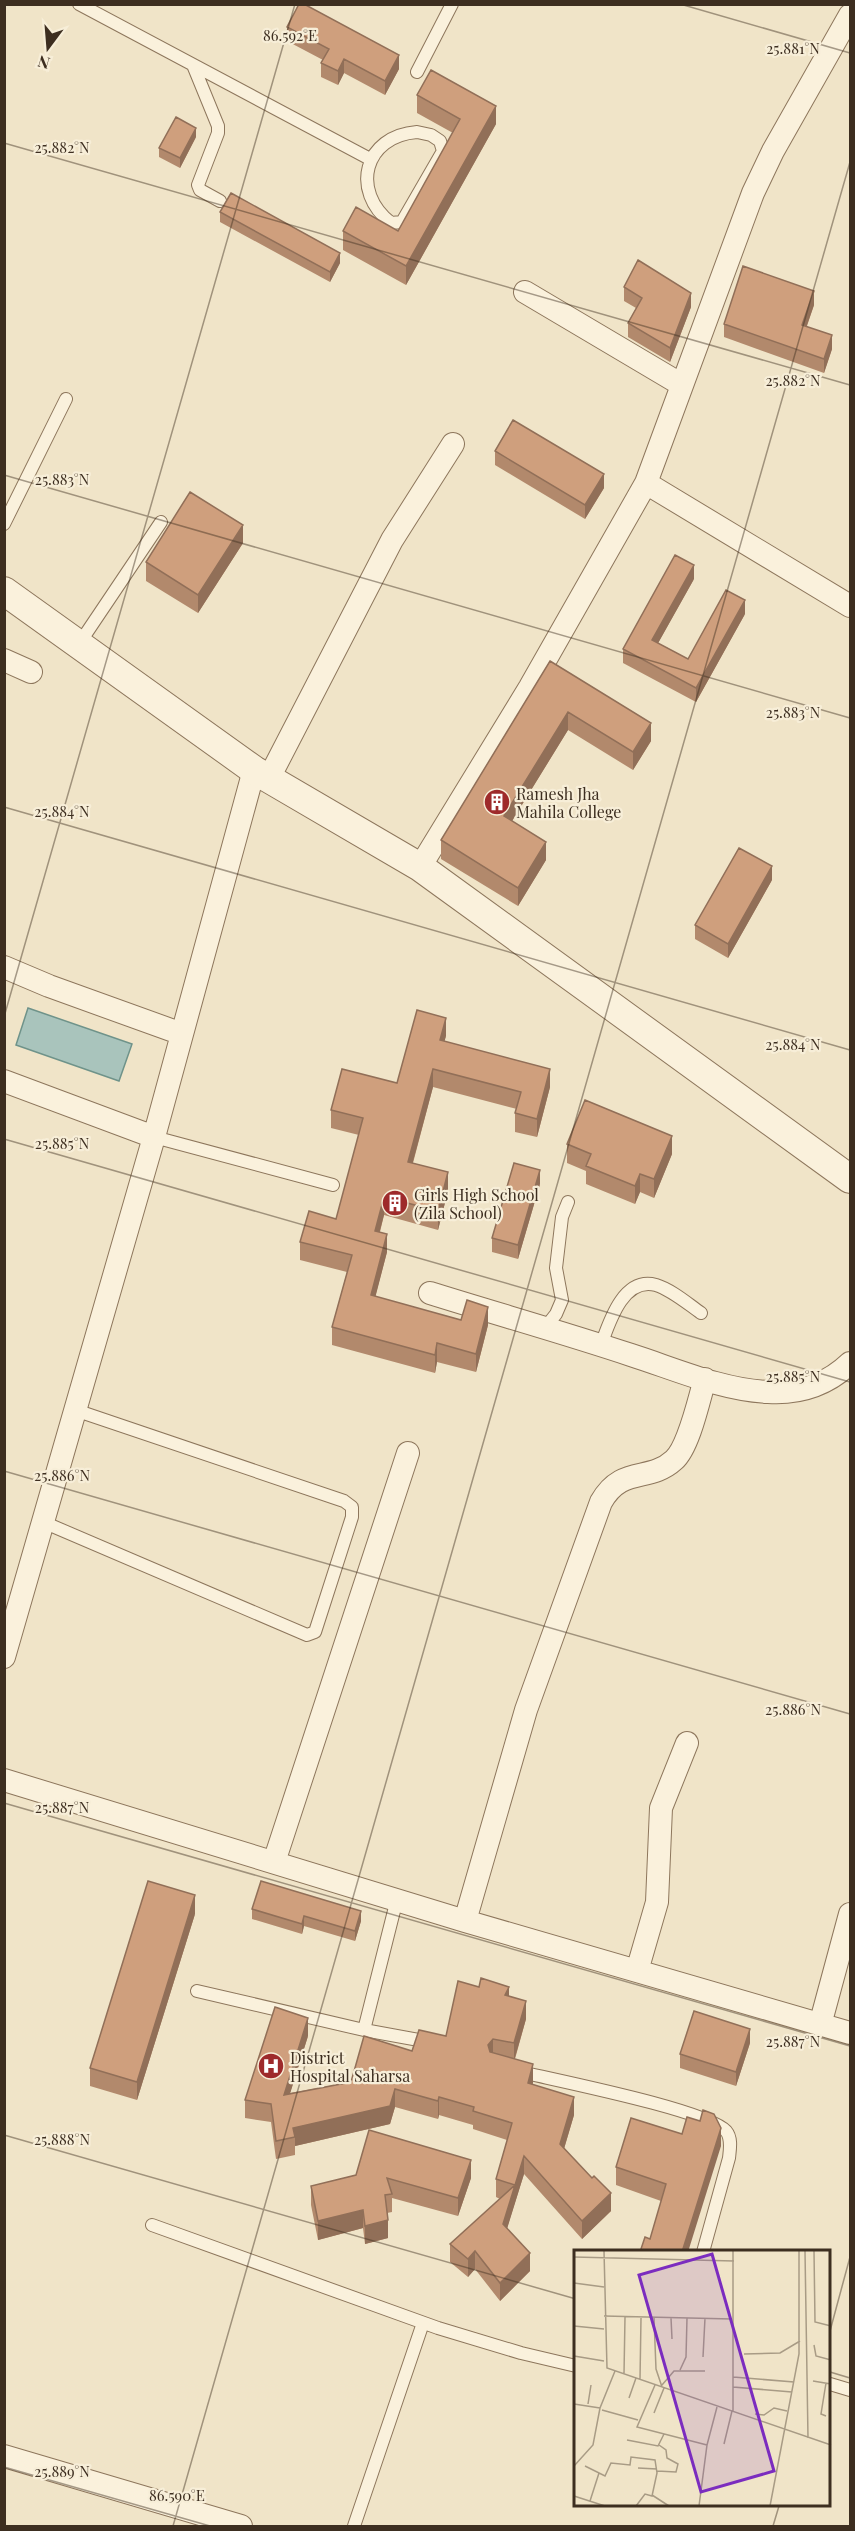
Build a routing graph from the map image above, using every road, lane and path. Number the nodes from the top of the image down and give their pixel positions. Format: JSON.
{"nodes":[{"id":1,"x":79,"y":4,"type":"edge"},
{"id":2,"x":452,"y":4,"type":"edge"},
{"id":3,"x":850,"y":15,"type":"edge"},
{"id":4,"x":193,"y":65,"type":"junction"},
{"id":5,"x":417,"y":72,"type":"dead end"},
{"id":6,"x":370,"y":159,"type":"junction"},
{"id":7,"x":220,"y":201,"type":"dead end"},
{"id":8,"x":525,"y":292,"type":"dead end"},
{"id":9,"x":682,"y":385,"type":"junction"},
{"id":10,"x":66,"y":399,"type":"dead end"},
{"id":11,"x":453,"y":444,"type":"dead end"},
{"id":12,"x":645,"y":483,"type":"junction"},
{"id":13,"x":161,"y":522,"type":"dead end"},
{"id":14,"x":4,"y":524,"type":"edge"},
{"id":15,"x":4,"y":591,"type":"edge"},
{"id":16,"x":850,"y":606,"type":"edge"},
{"id":17,"x":79,"y":644,"type":"junction"},
{"id":18,"x":4,"y":660,"type":"edge"},
{"id":19,"x":31,"y":672,"type":"dead end"},
{"id":20,"x":262,"y":774,"type":"junction"},
{"id":21,"x":420,"y":867,"type":"junction"},
{"id":22,"x":4,"y":967,"type":"edge"},
{"id":23,"x":182,"y":1034,"type":"junction"},
{"id":24,"x":4,"y":1081,"type":"edge"},
{"id":25,"x":154,"y":1137,"type":"junction"},
{"id":26,"x":850,"y":1179,"type":"edge"},
{"id":27,"x":333,"y":1185,"type":"dead end"},
{"id":28,"x":568,"y":1202,"type":"dead end"},
{"id":29,"x":430,"y":1293,"type":"dead end"},
{"id":30,"x":701,"y":1313,"type":"dead end"},
{"id":31,"x":545,"y":1328,"type":"junction"},
{"id":32,"x":601,"y":1346,"type":"junction"},
{"id":33,"x":850,"y":1363,"type":"edge"},
{"id":34,"x":705,"y":1379,"type":"junction"},
{"id":35,"x":75,"y":1410,"type":"junction"},
{"id":36,"x":408,"y":1453,"type":"dead end"},
{"id":37,"x":43,"y":1522,"type":"junction"},
{"id":38,"x":4,"y":1657,"type":"edge"},
{"id":39,"x":687,"y":1743,"type":"dead end"},
{"id":40,"x":4,"y":1780,"type":"edge"},
{"id":41,"x":274,"y":1862,"type":"junction"},
{"id":42,"x":397,"y":1899,"type":"junction"},
{"id":43,"x":850,"y":1914,"type":"edge"},
{"id":44,"x":465,"y":1921,"type":"junction"},
{"id":45,"x":637,"y":1971,"type":"junction"},
{"id":46,"x":197,"y":1991,"type":"dead end"},
{"id":47,"x":820,"y":2025,"type":"junction"},
{"id":48,"x":364,"y":2030,"type":"junction"},
{"id":49,"x":850,"y":2033,"type":"edge"},
{"id":50,"x":437,"y":2043,"type":"edge"},
{"id":51,"x":506,"y":2068,"type":"edge"},
{"id":52,"x":152,"y":2225,"type":"dead end"},
{"id":53,"x":704,"y":2250,"type":"edge"},
{"id":54,"x":423,"y":2323,"type":"junction"},
{"id":55,"x":574,"y":2366,"type":"edge"},
{"id":56,"x":831,"y":2384,"type":"edge"},
{"id":57,"x":850,"y":2390,"type":"edge"},
{"id":58,"x":4,"y":2456,"type":"edge"},
{"id":59,"x":241,"y":2526,"type":"edge"},
{"id":60,"x":354,"y":2526,"type":"edge"}],
"edges":[{"from":1,"to":4,"type":"lane"},
{"from":2,"to":5,"type":"lane"},
{"from":3,"to":9,"type":"street"},
{"from":4,"to":6,"type":"lane"},
{"from":4,"to":7,"type":"lane"},
{"from":6,"to":6,"type":"lane"},
{"from":8,"to":9,"type":"street"},
{"from":9,"to":12,"type":"street"},
{"from":10,"to":14,"type":"lane"},
{"from":11,"to":20,"type":"street"},
{"from":12,"to":16,"type":"street"},
{"from":12,"to":21,"type":"street"},
{"from":13,"to":17,"type":"lane"},
{"from":15,"to":17,"type":"street"},
{"from":17,"to":20,"type":"street"},
{"from":18,"to":19,"type":"street"},
{"from":20,"to":21,"type":"street"},
{"from":20,"to":23,"type":"street"},
{"from":21,"to":26,"type":"street"},
{"from":22,"to":23,"type":"street"},
{"from":23,"to":25,"type":"street"},
{"from":24,"to":25,"type":"street"},
{"from":25,"to":27,"type":"lane"},
{"from":25,"to":35,"type":"street"},
{"from":28,"to":31,"type":"lane"},
{"from":29,"to":31,"type":"street"},
{"from":30,"to":32,"type":"lane"},
{"from":31,"to":32,"type":"street"},
{"from":32,"to":34,"type":"street"},
{"from":33,"to":34,"type":"street"},
{"from":34,"to":44,"type":"street"},
{"from":35,"to":37,"type":"street"},
{"from":35,"to":37,"type":"lane"},
{"from":36,"to":41,"type":"street"},
{"from":37,"to":38,"type":"street"},
{"from":39,"to":45,"type":"street"},
{"from":40,"to":41,"type":"street"},
{"from":41,"to":42,"type":"street"},
{"from":42,"to":44,"type":"street"},
{"from":42,"to":48,"type":"lane"},
{"from":43,"to":47,"type":"street"},
{"from":44,"to":45,"type":"street"},
{"from":45,"to":47,"type":"street"},
{"from":46,"to":48,"type":"lane"},
{"from":47,"to":49,"type":"street"},
{"from":48,"to":50,"type":"lane"},
{"from":51,"to":53,"type":"lane"},
{"from":52,"to":54,"type":"lane"},
{"from":54,"to":55,"type":"lane"},
{"from":54,"to":60,"type":"lane"},
{"from":56,"to":57,"type":"lane"},
{"from":58,"to":59,"type":"street"}]}
